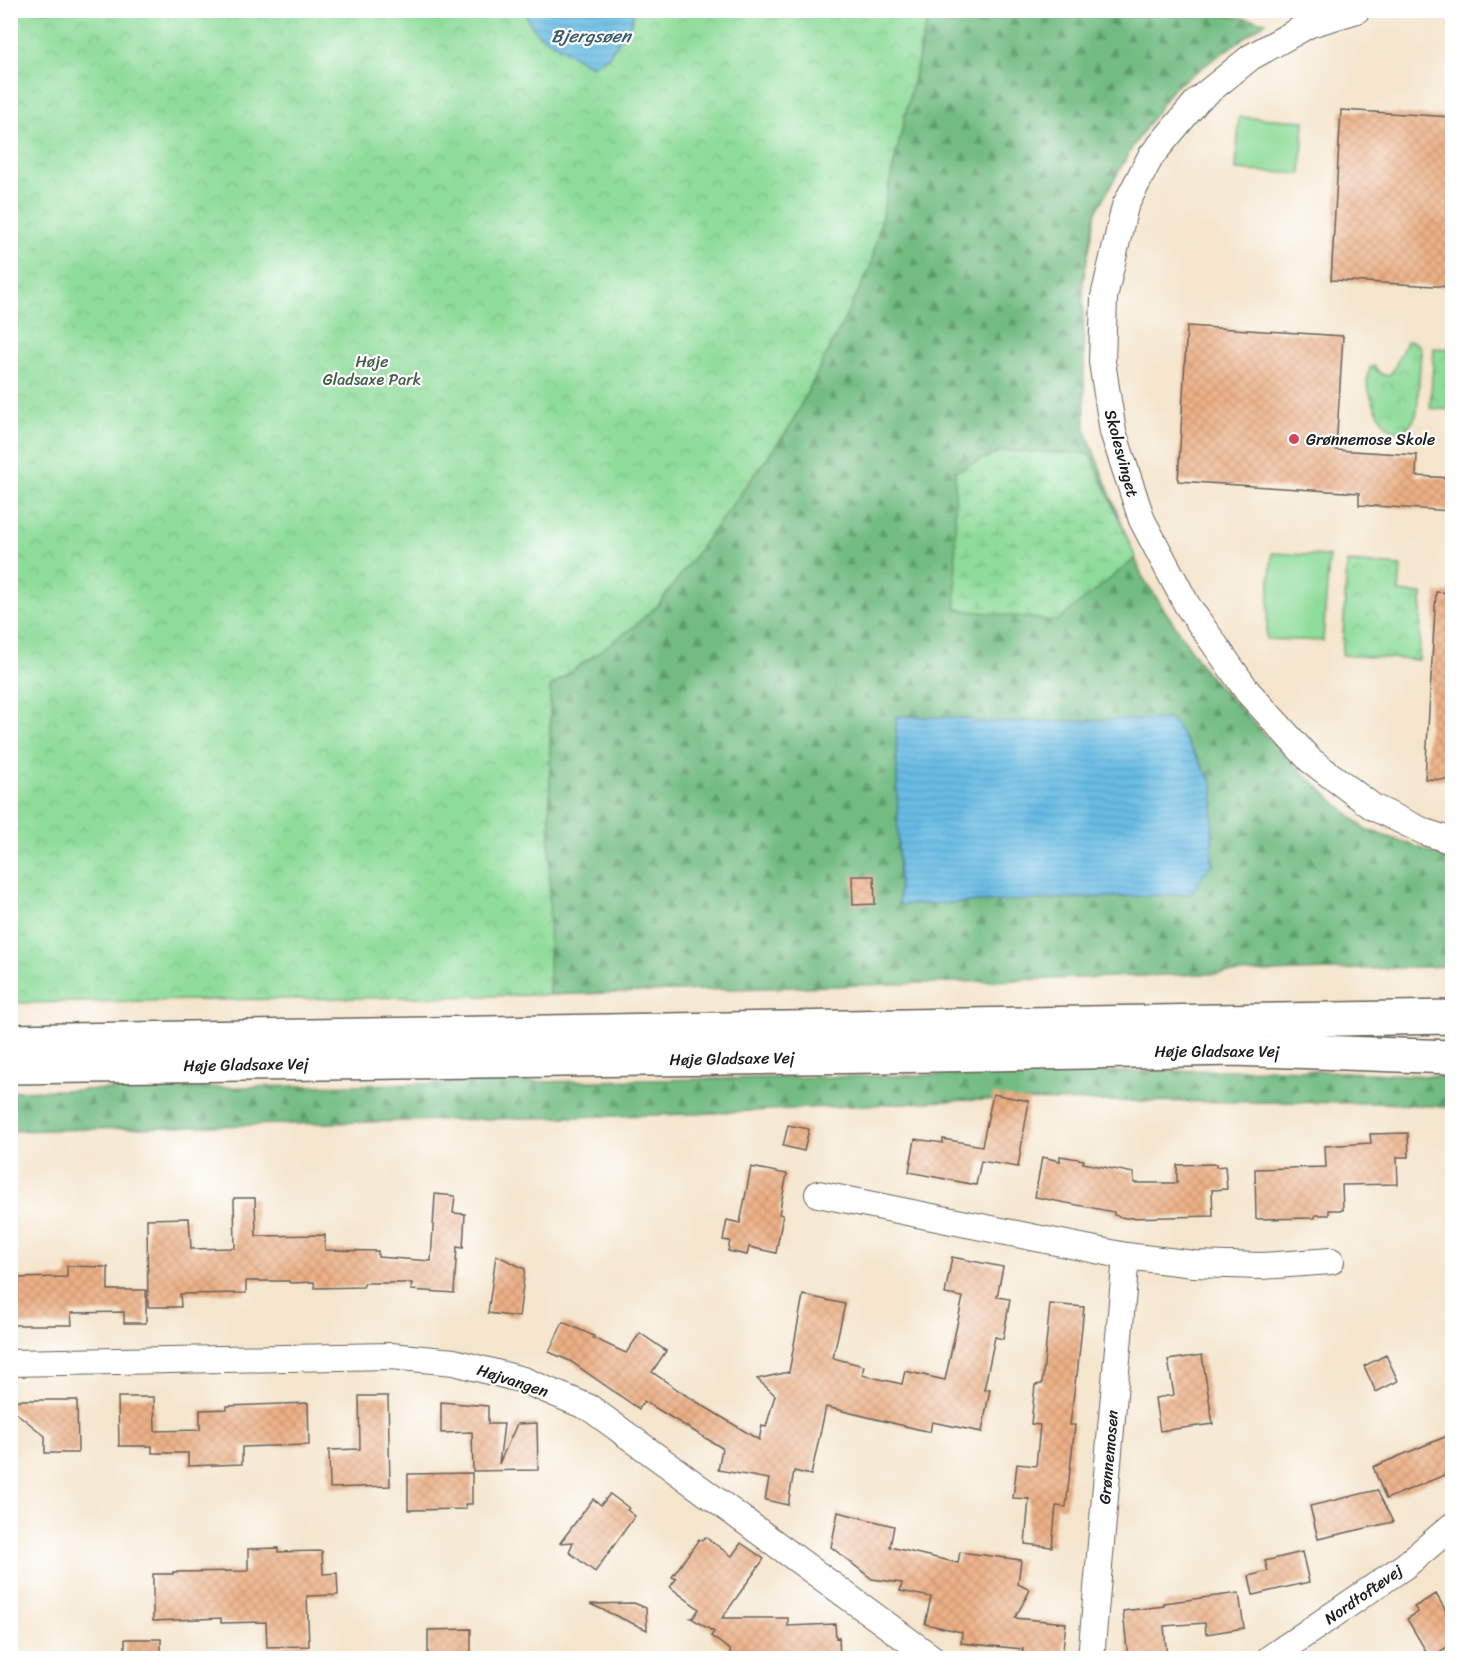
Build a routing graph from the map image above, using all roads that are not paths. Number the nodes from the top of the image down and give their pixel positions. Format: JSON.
{"nodes":[{"id":1,"x":1357,"y":10,"type":"edge"},
{"id":2,"x":1452,"y":841,"type":"edge"},
{"id":3,"x":1452,"y":1017,"type":"edge"},
{"id":4,"x":10,"y":1041,"type":"edge"},
{"id":5,"x":1452,"y":1057,"type":"edge"},
{"id":6,"x":10,"y":1067,"type":"edge"},
{"id":7,"x":818,"y":1194,"type":"dead end"},
{"id":8,"x":1126,"y":1256,"type":"junction"},
{"id":9,"x":1331,"y":1261,"type":"dead end"},
{"id":10,"x":10,"y":1363,"type":"edge"},
{"id":11,"x":1452,"y":1526,"type":"edge"},
{"id":12,"x":932,"y":1659,"type":"edge"},
{"id":13,"x":1091,"y":1659,"type":"edge"},
{"id":14,"x":1270,"y":1659,"type":"edge"}],
"edges":[{"from":1,"to":2,"type":"street","name":"Skolesvinget"},
{"from":3,"to":4,"type":"street","name":"Høje Gladsaxe Vej"},
{"from":5,"to":6,"type":"street","name":"Høje Gladsaxe Vej"},
{"from":7,"to":8,"type":"street"},
{"from":8,"to":9,"type":"street"},
{"from":8,"to":13,"type":"street","name":"Grønnemosen"},
{"from":10,"to":12,"type":"street","name":"Højvangen"},
{"from":11,"to":14,"type":"street","name":"Nordtoftevej"}]}
